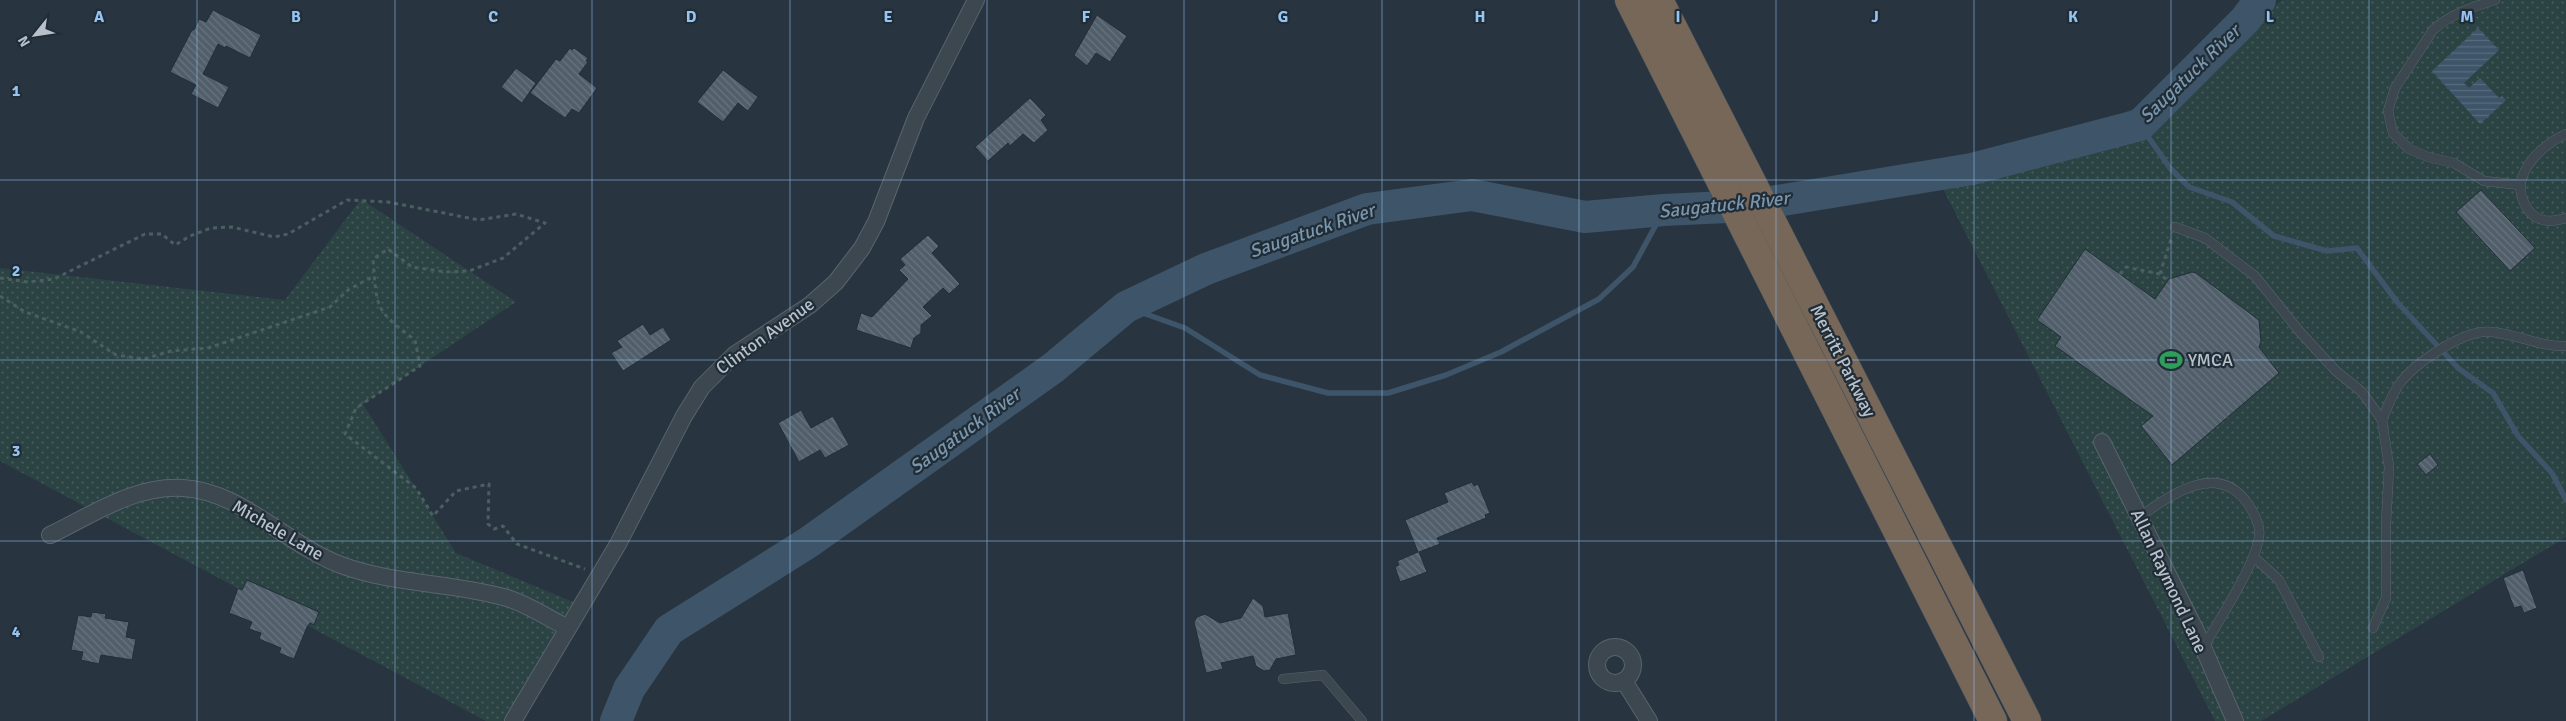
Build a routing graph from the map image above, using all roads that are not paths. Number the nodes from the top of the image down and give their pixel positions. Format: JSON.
{"nodes":[{"id":1,"x":976,"y":0,"type":"edge"},
{"id":2,"x":1629,"y":0,"type":"edge"},
{"id":3,"x":1659,"y":0,"type":"edge"},
{"id":4,"x":2495,"y":0,"type":"edge"},
{"id":5,"x":2566,"y":134,"type":"edge"},
{"id":6,"x":2521,"y":185,"type":"junction"},
{"id":7,"x":2566,"y":218,"type":"edge"},
{"id":8,"x":2175,"y":227,"type":"road end"},
{"id":9,"x":2566,"y":346,"type":"edge"},
{"id":10,"x":2382,"y":420,"type":"junction"},
{"id":11,"x":2102,"y":442,"type":"dead end"},
{"id":12,"x":2139,"y":517,"type":"junction"},
{"id":13,"x":50,"y":535,"type":"dead end"},
{"id":14,"x":2254,"y":556,"type":"junction"},
{"id":15,"x":568,"y":628,"type":"junction"},
{"id":16,"x":2373,"y":628,"type":"dead end"},
{"id":17,"x":2202,"y":650,"type":"junction"},
{"id":18,"x":2320,"y":657,"type":"dead end"},
{"id":19,"x":1283,"y":679,"type":"dead end"},
{"id":20,"x":1624,"y":681,"type":"dead end"},
{"id":21,"x":513,"y":721,"type":"edge"},
{"id":22,"x":1362,"y":721,"type":"edge"},
{"id":23,"x":1649,"y":721,"type":"edge"},
{"id":24,"x":1993,"y":721,"type":"edge"},
{"id":25,"x":2028,"y":721,"type":"edge"},
{"id":26,"x":2235,"y":721,"type":"edge"}],
"edges":[{"from":1,"to":15,"type":"street","name":"Clinton Avenue"},
{"from":2,"to":24,"type":"highway","name":"Merritt Parkway"},
{"from":3,"to":25,"type":"highway","name":"Merritt Parkway"},
{"from":4,"to":6,"type":"lane"},
{"from":5,"to":6,"type":"lane"},
{"from":6,"to":7,"type":"lane"},
{"from":8,"to":10,"type":"lane"},
{"from":9,"to":10,"type":"lane"},
{"from":10,"to":16,"type":"lane"},
{"from":11,"to":12,"type":"street","name":"Allan Raymond Lane"},
{"from":12,"to":14,"type":"lane"},
{"from":12,"to":17,"type":"street","name":"Allan Raymond Lane"},
{"from":13,"to":15,"type":"street","name":"Michele Lane"},
{"from":14,"to":17,"type":"lane"},
{"from":14,"to":18,"type":"lane"},
{"from":15,"to":21,"type":"street","name":"Clinton Avenue"},
{"from":17,"to":26,"type":"street","name":"Allan Raymond Lane"},
{"from":19,"to":22,"type":"lane"},
{"from":20,"to":23,"type":"street"}]}
